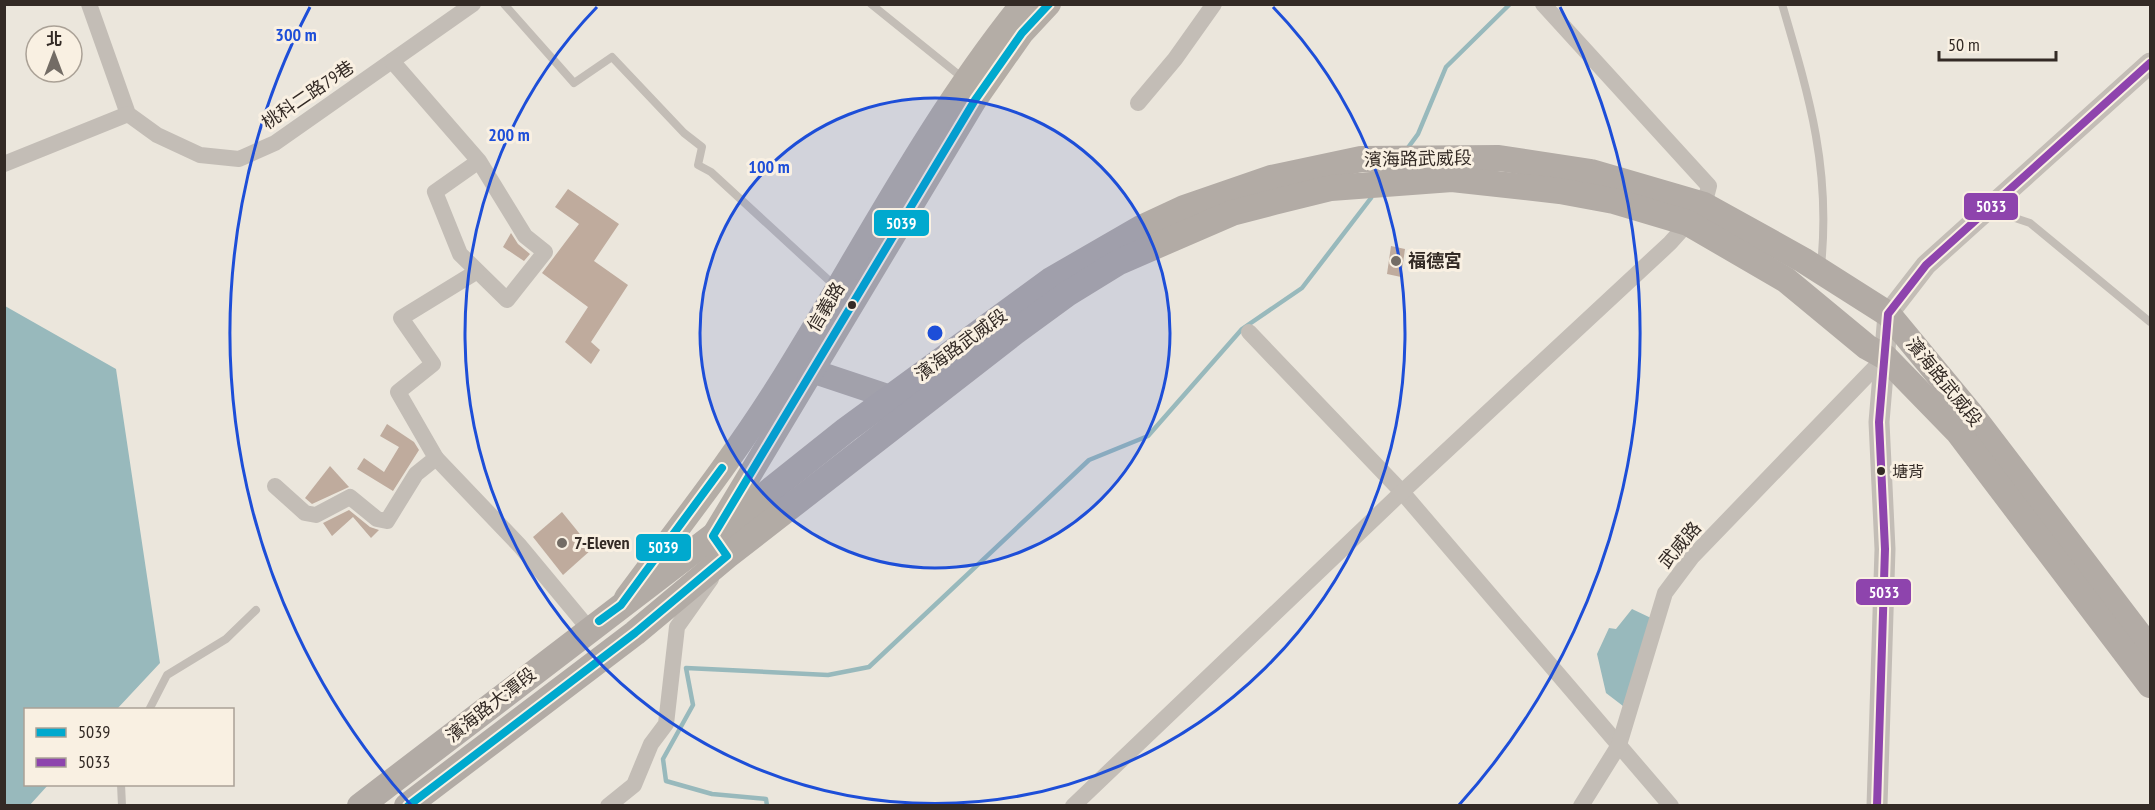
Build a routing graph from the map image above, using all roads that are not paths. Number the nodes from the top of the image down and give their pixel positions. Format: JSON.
{"nodes":[{"id":1,"x":89,"y":4,"type":"edge"},
{"id":2,"x":473,"y":4,"type":"edge"},
{"id":3,"x":504,"y":4,"type":"edge"},
{"id":4,"x":871,"y":4,"type":"edge"},
{"id":5,"x":1022,"y":4,"type":"edge"},
{"id":6,"x":1048,"y":4,"type":"edge"},
{"id":7,"x":1214,"y":4,"type":"edge"},
{"id":8,"x":1543,"y":4,"type":"edge"},
{"id":9,"x":1782,"y":4,"type":"edge"},
{"id":10,"x":392,"y":61,"type":"junction"},
{"id":11,"x":2151,"y":63,"type":"edge"},
{"id":12,"x":974,"y":85,"type":"junction"},
{"id":13,"x":1138,"y":103,"type":"dead end"},
{"id":14,"x":128,"y":114,"type":"junction"},
{"id":15,"x":479,"y":161,"type":"junction"},
{"id":16,"x":4,"y":164,"type":"edge"},
{"id":17,"x":1989,"y":209,"type":"junction"},
{"id":18,"x":1696,"y":214,"type":"junction"},
{"id":19,"x":1821,"y":271,"type":"junction"},
{"id":20,"x":476,"y":272,"type":"junction"},
{"id":21,"x":837,"y":288,"type":"junction"},
{"id":22,"x":1888,"y":314,"type":"junction"},
{"id":23,"x":2151,"y":322,"type":"edge"},
{"id":24,"x":1249,"y":332,"type":"dead end"},
{"id":25,"x":1885,"y":357,"type":"junction"},
{"id":26,"x":812,"y":371,"type":"junction"},
{"id":27,"x":891,"y":397,"type":"junction"},
{"id":28,"x":436,"y":458,"type":"junction"},
{"id":29,"x":274,"y":486,"type":"dead end"},
{"id":30,"x":1402,"y":492,"type":"junction"},
{"id":31,"x":688,"y":513,"type":"junction"},
{"id":32,"x":720,"y":546,"type":"junction"},
{"id":33,"x":621,"y":604,"type":"junction"},
{"id":34,"x":256,"y":610,"type":"dead end"},
{"id":35,"x":589,"y":629,"type":"junction"},
{"id":36,"x":2151,"y":649,"type":"edge"},
{"id":37,"x":2151,"y":685,"type":"edge"},
{"id":38,"x":150,"y":708,"type":"edge"},
{"id":39,"x":1619,"y":745,"type":"junction"},
{"id":40,"x":121,"y":786,"type":"edge"},
{"id":41,"x":122,"y":806,"type":"edge"},
{"id":42,"x":360,"y":806,"type":"edge"},
{"id":43,"x":407,"y":806,"type":"edge"},
{"id":44,"x":608,"y":806,"type":"edge"},
{"id":45,"x":1073,"y":806,"type":"edge"},
{"id":46,"x":1581,"y":806,"type":"edge"},
{"id":47,"x":1671,"y":806,"type":"edge"},
{"id":48,"x":1877,"y":806,"type":"edge"}],
"edges":[{"from":1,"to":14,"type":"street"},
{"from":2,"to":10,"type":"street","name":"桃科二路79巷"},
{"from":3,"to":21,"type":"lane"},
{"from":4,"to":12,"type":"lane"},
{"from":5,"to":12,"type":"main road","name":"信義路"},
{"from":6,"to":12,"type":"main road","name":"信義路"},
{"from":7,"to":13,"type":"street"},
{"from":8,"to":18,"type":"street"},
{"from":9,"to":19,"type":"lane"},
{"from":10,"to":14,"type":"street","name":"桃科二路79巷"},
{"from":10,"to":15,"type":"street"},
{"from":11,"to":17,"type":"street"},
{"from":12,"to":21,"type":"main road","name":"信義路"},
{"from":12,"to":26,"type":"main road","name":"信義路"},
{"from":14,"to":16,"type":"street"},
{"from":15,"to":20,"type":"street"},
{"from":15,"to":20,"type":"street"},
{"from":17,"to":22,"type":"street"},
{"from":17,"to":23,"type":"lane"},
{"from":18,"to":19,"type":"main road","name":"濱海路武威段"},
{"from":18,"to":25,"type":"main road","name":"濱海路武威段"},
{"from":18,"to":27,"type":"main road","name":"濱海路武威段"},
{"from":18,"to":30,"type":"street"},
{"from":18,"to":32,"type":"main road","name":"濱海路武威段"},
{"from":19,"to":22,"type":"main road","name":"濱海路武威段"},
{"from":20,"to":28,"type":"street"},
{"from":21,"to":31,"type":"main road","name":"信義路"},
{"from":22,"to":25,"type":"street"},
{"from":22,"to":36,"type":"main road","name":"濱海路武威段"},
{"from":24,"to":30,"type":"street"},
{"from":25,"to":37,"type":"main road","name":"濱海路武威段"},
{"from":25,"to":39,"type":"street","name":"武威路"},
{"from":25,"to":48,"type":"street"},
{"from":26,"to":27,"type":"main road"},
{"from":26,"to":32,"type":"main road","name":"信義路"},
{"from":27,"to":32,"type":"main road","name":"濱海路武威段"},
{"from":28,"to":29,"type":"street"},
{"from":28,"to":35,"type":"street"},
{"from":30,"to":39,"type":"street"},
{"from":30,"to":45,"type":"street"},
{"from":31,"to":32,"type":"main road"},
{"from":31,"to":33,"type":"main road","name":"信義路"},
{"from":32,"to":33,"type":"main road","name":"濱海路武威段"},
{"from":32,"to":43,"type":"main road","name":"濱海路大潭段"},
{"from":32,"to":44,"type":"street"},
{"from":33,"to":35,"type":"main road","name":"濱海路大潭段"},
{"from":34,"to":38,"type":"lane"},
{"from":35,"to":42,"type":"main road","name":"濱海路大潭段"},
{"from":39,"to":46,"type":"street","name":"武威路"},
{"from":39,"to":47,"type":"street"},
{"from":40,"to":41,"type":"lane"}]}
